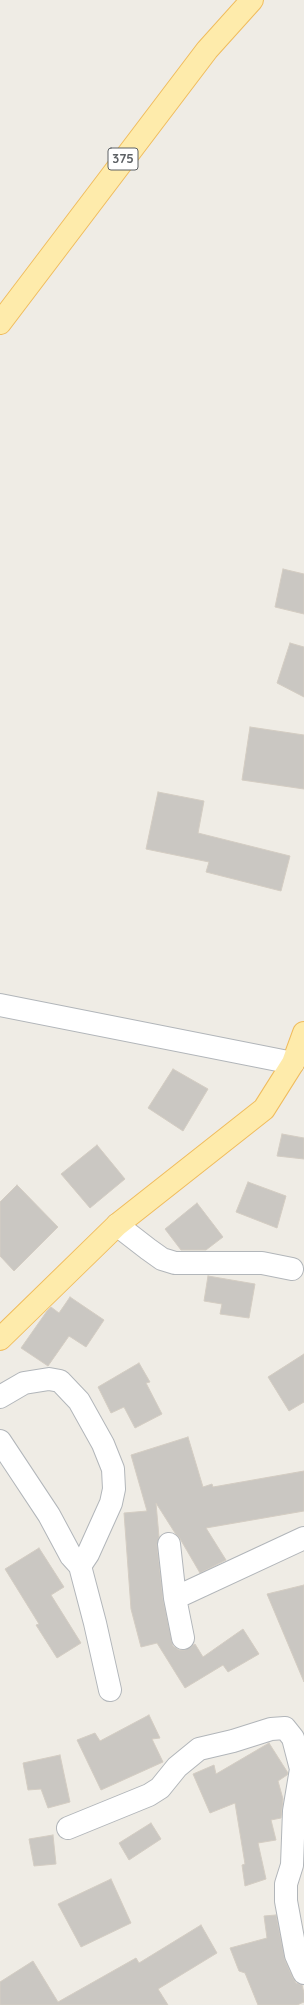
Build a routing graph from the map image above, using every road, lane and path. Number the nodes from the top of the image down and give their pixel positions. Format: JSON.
{"nodes":[{"id":1,"x":252,"y":0,"type":"edge"},
{"id":2,"x":0,"y":323,"type":"edge"},
{"id":3,"x":0,"y":1005,"type":"edge"},
{"id":4,"x":304,"y":1033,"type":"edge"},
{"id":5,"x":293,"y":1063,"type":"junction"},
{"id":6,"x":118,"y":1225,"type":"junction"},
{"id":7,"x":292,"y":1269,"type":"dead end"},
{"id":8,"x":0,"y":1339,"type":"edge"},
{"id":9,"x":0,"y":1397,"type":"edge"},
{"id":10,"x":0,"y":1441,"type":"edge"},
{"id":11,"x":304,"y":1538,"type":"edge"},
{"id":12,"x":169,"y":1544,"type":"dead end"},
{"id":13,"x":80,"y":1566,"type":"junction"},
{"id":14,"x":175,"y":1598,"type":"junction"},
{"id":15,"x":183,"y":1638,"type":"dead end"},
{"id":16,"x":110,"y":1690,"type":"dead end"},
{"id":17,"x":68,"y":1828,"type":"dead end"},
{"id":18,"x":298,"y":1865,"type":"edge"},
{"id":19,"x":304,"y":1973,"type":"edge"}],
"edges":[{"from":1,"to":2,"type":"main road","number":"375"},
{"from":3,"to":5,"type":"street"},
{"from":4,"to":5,"type":"main road"},
{"from":5,"to":6,"type":"main road"},
{"from":6,"to":7,"type":"street"},
{"from":6,"to":8,"type":"main road"},
{"from":9,"to":13,"type":"street"},
{"from":10,"to":13,"type":"street"},
{"from":11,"to":14,"type":"street"},
{"from":12,"to":14,"type":"street"},
{"from":13,"to":16,"type":"street"},
{"from":14,"to":15,"type":"street"},
{"from":17,"to":18,"type":"street"},
{"from":18,"to":19,"type":"street"}]}
